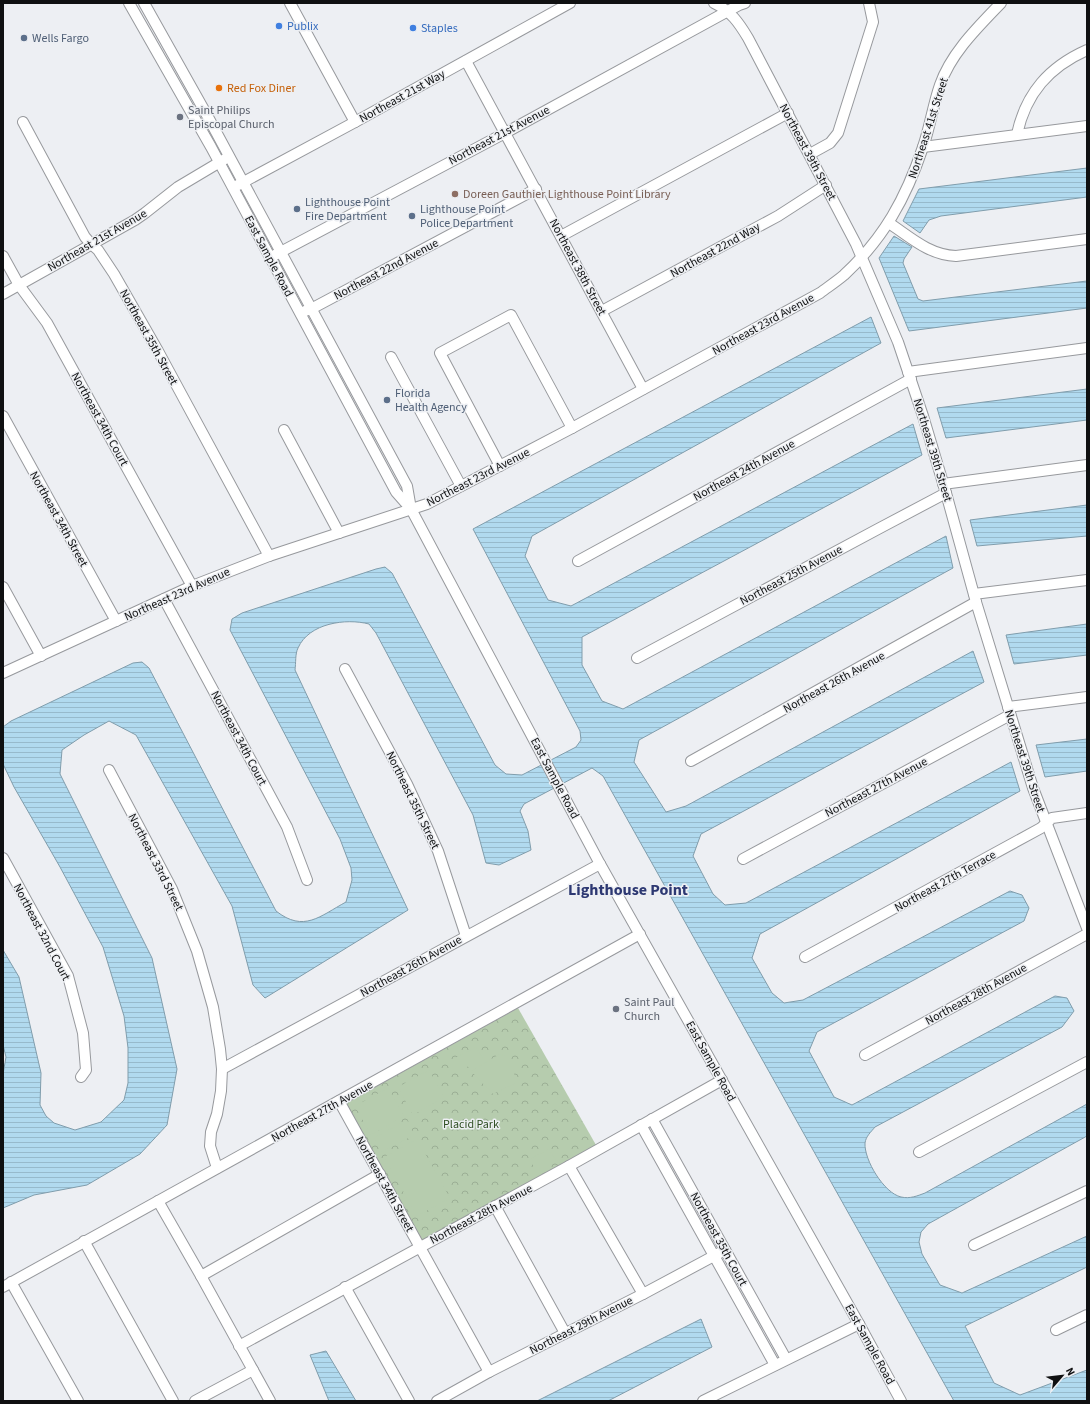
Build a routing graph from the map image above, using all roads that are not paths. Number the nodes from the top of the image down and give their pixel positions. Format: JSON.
{"nodes":[{"id":1,"x":129,"y":3,"type":"edge"},
{"id":2,"x":144,"y":3,"type":"edge"},
{"id":3,"x":290,"y":3,"type":"edge"},
{"id":4,"x":570,"y":3,"type":"edge"},
{"id":5,"x":714,"y":3,"type":"edge"},
{"id":6,"x":745,"y":3,"type":"edge"},
{"id":7,"x":869,"y":3,"type":"edge"},
{"id":8,"x":1001,"y":3,"type":"edge"},
{"id":9,"x":728,"y":11,"type":"junction"},
{"id":10,"x":1087,"y":50,"type":"edge"},
{"id":11,"x":466,"y":61,"type":"junction"},
{"id":12,"x":788,"y":113,"type":"junction"},
{"id":13,"x":193,"y":114,"type":"junction"},
{"id":14,"x":208,"y":117,"type":"junction"},
{"id":15,"x":23,"y":122,"type":"dead end"},
{"id":16,"x":355,"y":122,"type":"junction"},
{"id":17,"x":1087,"y":126,"type":"edge"},
{"id":18,"x":505,"y":133,"type":"junction"},
{"id":19,"x":1017,"y":134,"type":"junction"},
{"id":20,"x":923,"y":147,"type":"junction"},
{"id":21,"x":810,"y":154,"type":"junction"},
{"id":22,"x":229,"y":156,"type":"junction"},
{"id":23,"x":219,"y":162,"type":"junction"},
{"id":24,"x":243,"y":182,"type":"junction"},
{"id":25,"x":826,"y":185,"type":"junction"},
{"id":26,"x":233,"y":188,"type":"junction"},
{"id":27,"x":536,"y":189,"type":"junction"},
{"id":28,"x":893,"y":226,"type":"junction"},
{"id":29,"x":561,"y":236,"type":"junction"},
{"id":30,"x":1087,"y":240,"type":"edge"},
{"id":31,"x":91,"y":244,"type":"junction"},
{"id":32,"x":281,"y":252,"type":"junction"},
{"id":33,"x":3,"y":256,"type":"edge"},
{"id":34,"x":270,"y":258,"type":"junction"},
{"id":35,"x":861,"y":258,"type":"junction"},
{"id":36,"x":19,"y":285,"type":"junction"},
{"id":37,"x":3,"y":294,"type":"edge"},
{"id":38,"x":311,"y":309,"type":"junction"},
{"id":39,"x":602,"y":311,"type":"junction"},
{"id":40,"x":299,"y":312,"type":"junction"},
{"id":41,"x":1087,"y":348,"type":"edge"},
{"id":42,"x":391,"y":358,"type":"dead end"},
{"id":43,"x":909,"y":375,"type":"junction"},
{"id":44,"x":643,"y":389,"type":"junction"},
{"id":45,"x":3,"y":416,"type":"edge"},
{"id":46,"x":572,"y":428,"type":"junction"},
{"id":47,"x":284,"y":430,"type":"dead end"},
{"id":48,"x":382,"y":440,"type":"junction"},
{"id":49,"x":371,"y":446,"type":"junction"},
{"id":50,"x":1087,"y":465,"type":"edge"},
{"id":51,"x":500,"y":466,"type":"junction"},
{"id":52,"x":461,"y":486,"type":"junction"},
{"id":53,"x":945,"y":489,"type":"junction"},
{"id":54,"x":411,"y":509,"type":"junction"},
{"id":55,"x":339,"y":533,"type":"junction"},
{"id":56,"x":269,"y":556,"type":"junction"},
{"id":57,"x":578,"y":561,"type":"dead end"},
{"id":58,"x":1087,"y":580,"type":"edge"},
{"id":59,"x":192,"y":586,"type":"junction"},
{"id":60,"x":3,"y":587,"type":"edge"},
{"id":61,"x":975,"y":598,"type":"junction"},
{"id":62,"x":164,"y":599,"type":"junction"},
{"id":63,"x":116,"y":621,"type":"junction"},
{"id":64,"x":41,"y":656,"type":"junction"},
{"id":65,"x":637,"y":658,"type":"dead end"},
{"id":66,"x":345,"y":669,"type":"dead end"},
{"id":67,"x":3,"y":673,"type":"edge"},
{"id":68,"x":1087,"y":697,"type":"edge"},
{"id":69,"x":1009,"y":711,"type":"junction"},
{"id":70,"x":691,"y":761,"type":"dead end"},
{"id":71,"x":109,"y":770,"type":"dead end"},
{"id":72,"x":1087,"y":813,"type":"edge"},
{"id":73,"x":1046,"y":822,"type":"junction"},
{"id":74,"x":3,"y":858,"type":"edge"},
{"id":75,"x":743,"y":859,"type":"dead end"},
{"id":76,"x":600,"y":864,"type":"junction"},
{"id":77,"x":307,"y":880,"type":"dead end"},
{"id":78,"x":1087,"y":928,"type":"edge"},
{"id":79,"x":640,"y":934,"type":"junction"},
{"id":80,"x":1087,"y":934,"type":"edge"},
{"id":81,"x":466,"y":936,"type":"junction"},
{"id":82,"x":805,"y":957,"type":"dead end"},
{"id":83,"x":865,"y":1055,"type":"dead end"},
{"id":84,"x":1087,"y":1062,"type":"edge"},
{"id":85,"x":222,"y":1069,"type":"junction"},
{"id":86,"x":81,"y":1077,"type":"dead end"},
{"id":87,"x":722,"y":1080,"type":"junction"},
{"id":88,"x":339,"y":1101,"type":"junction"},
{"id":89,"x":652,"y":1119,"type":"junction"},
{"id":90,"x":641,"y":1125,"type":"junction"},
{"id":91,"x":919,"y":1152,"type":"dead end"},
{"id":92,"x":569,"y":1166,"type":"junction"},
{"id":93,"x":217,"y":1168,"type":"junction"},
{"id":94,"x":380,"y":1174,"type":"junction"},
{"id":95,"x":1087,"y":1191,"type":"edge"},
{"id":96,"x":158,"y":1201,"type":"junction"},
{"id":97,"x":495,"y":1206,"type":"junction"},
{"id":98,"x":84,"y":1240,"type":"junction"},
{"id":99,"x":420,"y":1246,"type":"junction"},
{"id":100,"x":974,"y":1246,"type":"dead end"},
{"id":101,"x":725,"y":1250,"type":"junction"},
{"id":102,"x":714,"y":1256,"type":"junction"},
{"id":103,"x":201,"y":1276,"type":"junction"},
{"id":104,"x":7,"y":1284,"type":"edge"},
{"id":105,"x":345,"y":1287,"type":"junction"},
{"id":106,"x":643,"y":1294,"type":"junction"},
{"id":107,"x":1087,"y":1315,"type":"edge"},
{"id":108,"x":859,"y":1324,"type":"junction"},
{"id":109,"x":1056,"y":1330,"type":"dead end"},
{"id":110,"x":566,"y":1333,"type":"junction"},
{"id":111,"x":239,"y":1346,"type":"junction"},
{"id":112,"x":786,"y":1359,"type":"junction"},
{"id":113,"x":775,"y":1365,"type":"junction"},
{"id":114,"x":253,"y":1370,"type":"junction"},
{"id":115,"x":489,"y":1372,"type":"junction"},
{"id":116,"x":78,"y":1401,"type":"edge"},
{"id":117,"x":173,"y":1401,"type":"edge"},
{"id":118,"x":195,"y":1401,"type":"edge"},
{"id":119,"x":270,"y":1401,"type":"edge"},
{"id":120,"x":409,"y":1401,"type":"edge"},
{"id":121,"x":437,"y":1401,"type":"edge"},
{"id":122,"x":703,"y":1401,"type":"edge"},
{"id":123,"x":901,"y":1401,"type":"edge"}],
"edges":[{"from":1,"to":13,"type":"street","name":"East Sample Road"},
{"from":2,"to":14,"type":"street","name":"East Sample Road"},
{"from":3,"to":16,"type":"street"},
{"from":4,"to":11,"type":"street","name":"Northeast 21st Way"},
{"from":5,"to":9,"type":"street","name":"Northeast 39th Street"},
{"from":6,"to":9,"type":"street"},
{"from":7,"to":21,"type":"street"},
{"from":8,"to":20,"type":"street","name":"Northeast 41st Street"},
{"from":9,"to":12,"type":"street","name":"Northeast 39th Street"},
{"from":9,"to":18,"type":"street","name":"Northeast 21st Avenue"},
{"from":10,"to":19,"type":"street"},
{"from":11,"to":16,"type":"street","name":"Northeast 21st Way"},
{"from":11,"to":18,"type":"street","name":"Northeast 38th Street"},
{"from":12,"to":21,"type":"street","name":"Northeast 39th Street"},
{"from":12,"to":29,"type":"street"},
{"from":13,"to":14,"type":"street"},
{"from":13,"to":23,"type":"street","name":"East Sample Road"},
{"from":14,"to":22,"type":"street","name":"East Sample Road"},
{"from":15,"to":31,"type":"street","name":"Northeast 35th Street"},
{"from":16,"to":24,"type":"street","name":"Northeast 21st Way"},
{"from":17,"to":19,"type":"street"},
{"from":18,"to":27,"type":"street","name":"Northeast 38th Street"},
{"from":18,"to":32,"type":"street","name":"Northeast 21st Avenue"},
{"from":19,"to":20,"type":"street"},
{"from":20,"to":28,"type":"street","name":"Northeast 41st Street"},
{"from":21,"to":25,"type":"street","name":"Northeast 39th Street"},
{"from":22,"to":23,"type":"street","name":"Northeast 21st Avenue"},
{"from":22,"to":24,"type":"street","name":"East Sample Road"},
{"from":23,"to":26,"type":"street","name":"East Sample Road"},
{"from":23,"to":31,"type":"street","name":"Northeast 21st Avenue"},
{"from":24,"to":26,"type":"street","name":"Northeast 21st Way"},
{"from":24,"to":32,"type":"street","name":"East Sample Road"},
{"from":25,"to":35,"type":"street","name":"Northeast 39th Street"},
{"from":25,"to":39,"type":"street","name":"Northeast 22nd Way"},
{"from":26,"to":34,"type":"street","name":"East Sample Road"},
{"from":27,"to":29,"type":"street","name":"Northeast 38th Street"},
{"from":27,"to":38,"type":"street","name":"Northeast 22nd Avenue"},
{"from":28,"to":30,"type":"street"},
{"from":28,"to":35,"type":"street","name":"Northeast 41st Street"},
{"from":29,"to":39,"type":"street","name":"Northeast 38th Street"},
{"from":31,"to":36,"type":"street","name":"Northeast 21st Avenue"},
{"from":31,"to":56,"type":"street","name":"Northeast 35th Street"},
{"from":32,"to":34,"type":"street","name":"Northeast 21st Avenue"},
{"from":32,"to":38,"type":"street","name":"East Sample Road"},
{"from":33,"to":36,"type":"street","name":"Northeast 34th Court"},
{"from":34,"to":40,"type":"street","name":"East Sample Road"},
{"from":35,"to":43,"type":"street","name":"Northeast 39th Street"},
{"from":35,"to":44,"type":"street","name":"Northeast 23rd Avenue"},
{"from":36,"to":37,"type":"street","name":"Northeast 21st Avenue"},
{"from":36,"to":59,"type":"street","name":"Northeast 34th Court"},
{"from":38,"to":40,"type":"street","name":"Northeast 22nd Avenue"},
{"from":38,"to":48,"type":"street","name":"East Sample Road"},
{"from":39,"to":44,"type":"street","name":"Northeast 38th Street"},
{"from":40,"to":49,"type":"street","name":"East Sample Road"},
{"from":41,"to":43,"type":"street","name":"Northeast 24th Avenue"},
{"from":42,"to":52,"type":"street"},
{"from":43,"to":53,"type":"street","name":"Northeast 39th Street"},
{"from":43,"to":57,"type":"street","name":"Northeast 24th Avenue"},
{"from":44,"to":46,"type":"street","name":"Northeast 23rd Avenue"},
{"from":45,"to":63,"type":"street","name":"Northeast 34th Street"},
{"from":46,"to":51,"type":"street","name":"Northeast 23rd Avenue"},
{"from":46,"to":51,"type":"street"},
{"from":47,"to":55,"type":"street"},
{"from":48,"to":49,"type":"street"},
{"from":48,"to":54,"type":"street","name":"East Sample Road"},
{"from":49,"to":54,"type":"street","name":"East Sample Road"},
{"from":50,"to":53,"type":"street","name":"Northeast 25th Avenue"},
{"from":51,"to":52,"type":"street","name":"Northeast 23rd Avenue"},
{"from":52,"to":54,"type":"street","name":"Northeast 23rd Avenue"},
{"from":53,"to":61,"type":"street","name":"Northeast 39th Street"},
{"from":53,"to":65,"type":"street","name":"Northeast 25th Avenue"},
{"from":54,"to":55,"type":"street","name":"Northeast 23rd Avenue"},
{"from":54,"to":76,"type":"street","name":"East Sample Road"},
{"from":55,"to":56,"type":"street","name":"Northeast 23rd Avenue"},
{"from":56,"to":59,"type":"street","name":"Northeast 23rd Avenue"},
{"from":58,"to":61,"type":"street","name":"Northeast 26th Avenue"},
{"from":59,"to":62,"type":"street","name":"Northeast 23rd Avenue"},
{"from":60,"to":64,"type":"street"},
{"from":61,"to":69,"type":"street","name":"Northeast 39th Street"},
{"from":61,"to":70,"type":"street","name":"Northeast 26th Avenue"},
{"from":62,"to":63,"type":"street","name":"Northeast 23rd Avenue"},
{"from":62,"to":77,"type":"street","name":"Northeast 34th Court"},
{"from":63,"to":64,"type":"street","name":"Northeast 23rd Avenue"},
{"from":64,"to":67,"type":"street","name":"Northeast 23rd Avenue"},
{"from":66,"to":81,"type":"street","name":"Northeast 35th Street"},
{"from":68,"to":69,"type":"street","name":"Northeast 27th Avenue"},
{"from":69,"to":73,"type":"street","name":"Northeast 39th Street"},
{"from":69,"to":75,"type":"street","name":"Northeast 27th Avenue"},
{"from":71,"to":85,"type":"street","name":"Northeast 33rd Street"},
{"from":72,"to":73,"type":"street","name":"Northeast 27th Terrace"},
{"from":73,"to":78,"type":"street","name":"Northeast 39th Street"},
{"from":73,"to":82,"type":"street","name":"Northeast 27th Terrace"},
{"from":74,"to":86,"type":"street","name":"Northeast 32nd Court"},
{"from":76,"to":79,"type":"street","name":"East Sample Road"},
{"from":76,"to":81,"type":"street","name":"Northeast 26th Avenue"},
{"from":79,"to":87,"type":"street","name":"East Sample Road"},
{"from":79,"to":88,"type":"street","name":"Northeast 27th Avenue"},
{"from":80,"to":83,"type":"street","name":"Northeast 28th Avenue"},
{"from":81,"to":85,"type":"street","name":"Northeast 26th Avenue"},
{"from":84,"to":91,"type":"street"},
{"from":85,"to":93,"type":"street","name":"Northeast 33rd Street"},
{"from":87,"to":89,"type":"street","name":"Northeast 28th Avenue"},
{"from":87,"to":108,"type":"street","name":"East Sample Road"},
{"from":88,"to":93,"type":"street","name":"Northeast 27th Avenue"},
{"from":88,"to":94,"type":"street","name":"Northeast 34th Street"},
{"from":89,"to":90,"type":"street","name":"Northeast 28th Avenue"},
{"from":89,"to":101,"type":"street","name":"Northeast 35th Court"},
{"from":90,"to":92,"type":"street","name":"Northeast 28th Avenue"},
{"from":90,"to":102,"type":"street","name":"Northeast 35th Court"},
{"from":92,"to":97,"type":"street","name":"Northeast 28th Avenue"},
{"from":92,"to":106,"type":"street"},
{"from":93,"to":96,"type":"street","name":"Northeast 27th Avenue"},
{"from":94,"to":99,"type":"street","name":"Northeast 34th Street"},
{"from":94,"to":103,"type":"street"},
{"from":95,"to":100,"type":"street"},
{"from":96,"to":98,"type":"street","name":"Northeast 27th Avenue"},
{"from":96,"to":103,"type":"street"},
{"from":97,"to":99,"type":"street","name":"Northeast 28th Avenue"},
{"from":97,"to":110,"type":"street"},
{"from":98,"to":104,"type":"street","name":"Northeast 27th Avenue"},
{"from":98,"to":117,"type":"street"},
{"from":99,"to":105,"type":"street","name":"Northeast 28th Avenue"},
{"from":99,"to":115,"type":"street","name":"Northeast 34th Street"},
{"from":101,"to":102,"type":"street","name":"Northeast 29th Avenue"},
{"from":101,"to":112,"type":"street","name":"Northeast 35th Court"},
{"from":102,"to":106,"type":"street","name":"Northeast 29th Avenue"},
{"from":102,"to":113,"type":"street","name":"Northeast 35th Court"},
{"from":103,"to":111,"type":"street"},
{"from":104,"to":116,"type":"street"},
{"from":105,"to":111,"type":"street","name":"Northeast 28th Avenue"},
{"from":105,"to":120,"type":"street"},
{"from":106,"to":110,"type":"street","name":"Northeast 29th Avenue"},
{"from":107,"to":109,"type":"street"},
{"from":108,"to":112,"type":"street"},
{"from":108,"to":123,"type":"street","name":"East Sample Road"},
{"from":110,"to":115,"type":"street","name":"Northeast 29th Avenue"},
{"from":111,"to":114,"type":"street"},
{"from":112,"to":113,"type":"street"},
{"from":113,"to":122,"type":"street"},
{"from":114,"to":118,"type":"street"},
{"from":114,"to":119,"type":"street"},
{"from":115,"to":121,"type":"street","name":"Northeast 29th Avenue"}]}
